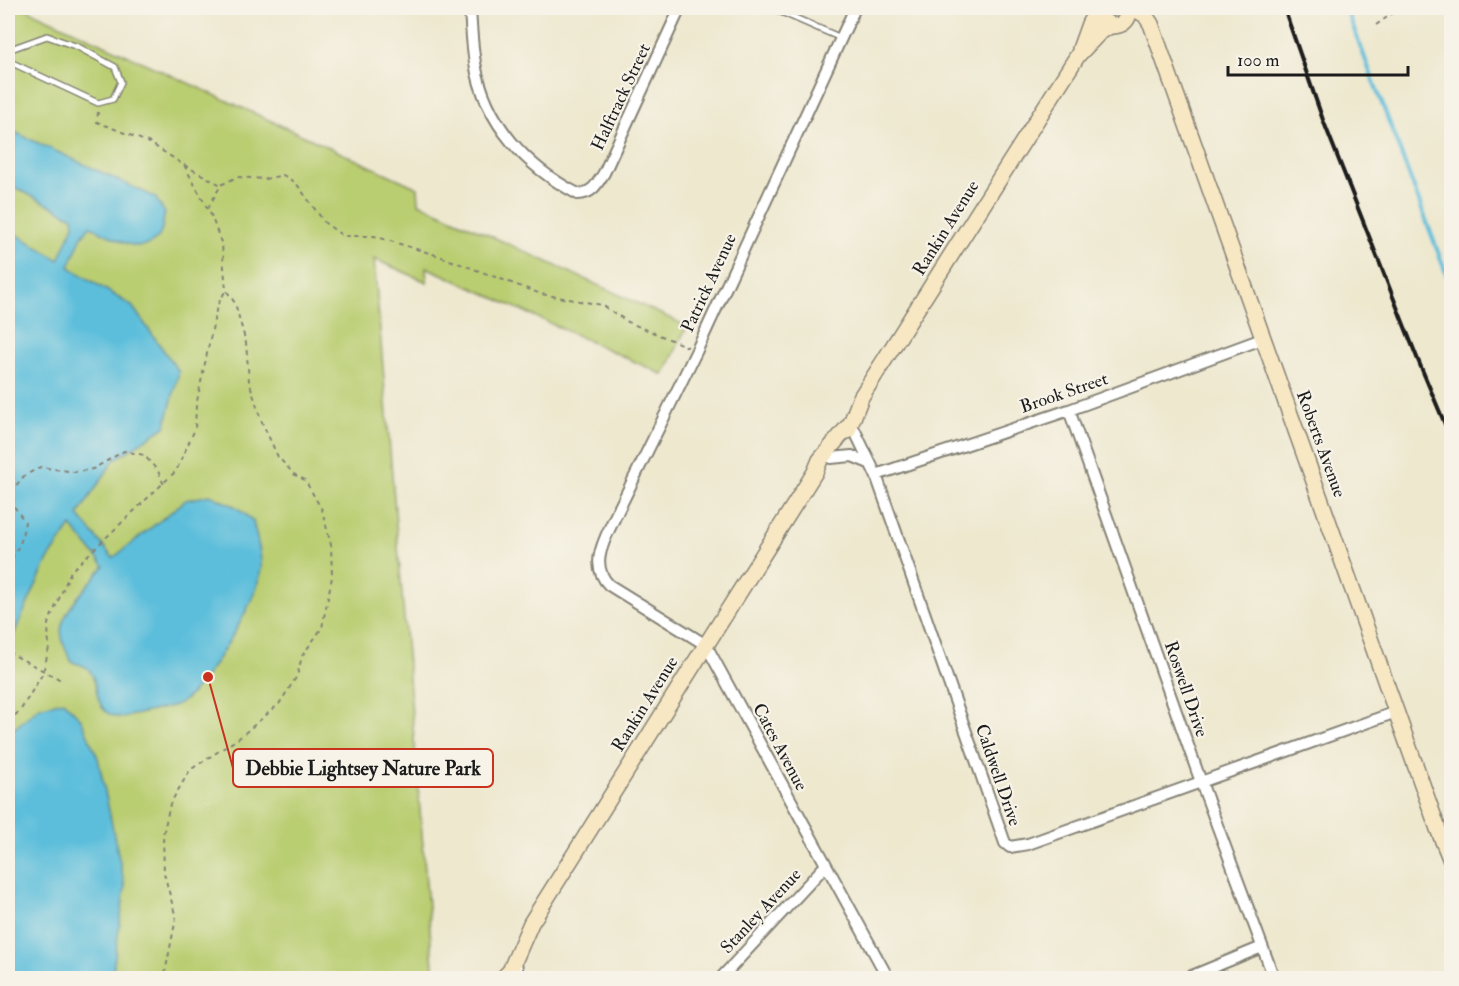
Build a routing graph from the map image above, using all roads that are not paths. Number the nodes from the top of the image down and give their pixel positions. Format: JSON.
{"nodes":[{"id":1,"x":470,"y":8,"type":"edge"},
{"id":2,"x":680,"y":8,"type":"edge"},
{"id":3,"x":855,"y":8,"type":"edge"},
{"id":4,"x":1099,"y":8,"type":"edge"},
{"id":5,"x":1131,"y":8,"type":"edge"},
{"id":6,"x":779,"y":11,"type":"dead end"},
{"id":7,"x":1116,"y":25,"type":"junction"},
{"id":8,"x":1155,"y":37,"type":"junction"},
{"id":9,"x":841,"y":38,"type":"junction"},
{"id":10,"x":8,"y":50,"type":"edge"},
{"id":11,"x":1078,"y":55,"type":"junction"},
{"id":12,"x":8,"y":61,"type":"edge"},
{"id":13,"x":1262,"y":339,"type":"junction"},
{"id":14,"x":1069,"y":410,"type":"junction"},
{"id":15,"x":851,"y":423,"type":"junction"},
{"id":16,"x":831,"y":458,"type":"junction"},
{"id":17,"x":869,"y":463,"type":"junction"},
{"id":18,"x":814,"y":472,"type":"junction"},
{"id":19,"x":876,"y":475,"type":"junction"},
{"id":20,"x":599,"y":572,"type":"joint"},
{"id":21,"x":706,"y":645,"type":"junction"},
{"id":22,"x":1396,"y":712,"type":"junction"},
{"id":23,"x":1201,"y":782,"type":"junction"},
{"id":24,"x":1452,"y":863,"type":"edge"},
{"id":25,"x":826,"y":866,"type":"junction"},
{"id":26,"x":1262,"y":947,"type":"junction"},
{"id":27,"x":516,"y":961,"type":"junction"},
{"id":28,"x":493,"y":978,"type":"edge"},
{"id":29,"x":503,"y":978,"type":"edge"},
{"id":30,"x":518,"y":978,"type":"edge"},
{"id":31,"x":721,"y":978,"type":"edge"},
{"id":32,"x":888,"y":978,"type":"edge"},
{"id":33,"x":1187,"y":978,"type":"edge"},
{"id":34,"x":1274,"y":978,"type":"edge"}],
"edges":[{"from":1,"to":2,"type":"street","name":"Halftrack Street"},
{"from":3,"to":9,"type":"street","name":"Patrick Avenue"},
{"from":4,"to":7,"type":"street"},
{"from":4,"to":11,"type":"street","name":"Rankin Avenue"},
{"from":5,"to":7,"type":"street"},
{"from":5,"to":8,"type":"street","name":"Roberts Avenue"},
{"from":6,"to":9,"type":"lane"},
{"from":7,"to":8,"type":"street"},
{"from":7,"to":11,"type":"street","name":"Rankin Avenue"},
{"from":8,"to":13,"type":"street","name":"Roberts Avenue"},
{"from":9,"to":20,"type":"street","name":"Patrick Avenue"},
{"from":10,"to":12,"type":"lane"},
{"from":11,"to":15,"type":"street","name":"Rankin Avenue"},
{"from":13,"to":14,"type":"street","name":"Brook Street"},
{"from":13,"to":22,"type":"street","name":"Roberts Avenue"},
{"from":14,"to":19,"type":"street","name":"Brook Street"},
{"from":14,"to":23,"type":"street","name":"Roswell Drive"},
{"from":15,"to":16,"type":"street","name":"Rankin Avenue"},
{"from":15,"to":17,"type":"street","name":"Caldwell Drive"},
{"from":15,"to":18,"type":"street","name":"Rankin Avenue"},
{"from":16,"to":17,"type":"street"},
{"from":16,"to":18,"type":"street","name":"Rankin Avenue"},
{"from":17,"to":19,"type":"street","name":"Caldwell Drive"},
{"from":18,"to":21,"type":"street","name":"Rankin Avenue"},
{"from":19,"to":23,"type":"street","name":"Caldwell Drive"},
{"from":20,"to":21,"type":"street","name":"Cates Avenue"},
{"from":21,"to":25,"type":"street","name":"Cates Avenue"},
{"from":21,"to":27,"type":"street","name":"Rankin Avenue"},
{"from":22,"to":23,"type":"street","name":"Caldwell Drive"},
{"from":22,"to":24,"type":"street","name":"Roberts Avenue"},
{"from":23,"to":26,"type":"street","name":"Roswell Drive"},
{"from":25,"to":31,"type":"street","name":"Stanley Avenue"},
{"from":25,"to":32,"type":"street","name":"Cates Avenue"},
{"from":26,"to":33,"type":"street"},
{"from":26,"to":34,"type":"street","name":"Roswell Drive"},
{"from":27,"to":28,"type":"street"},
{"from":27,"to":29,"type":"street","name":"Rankin Avenue"},
{"from":27,"to":30,"type":"street"}]}
